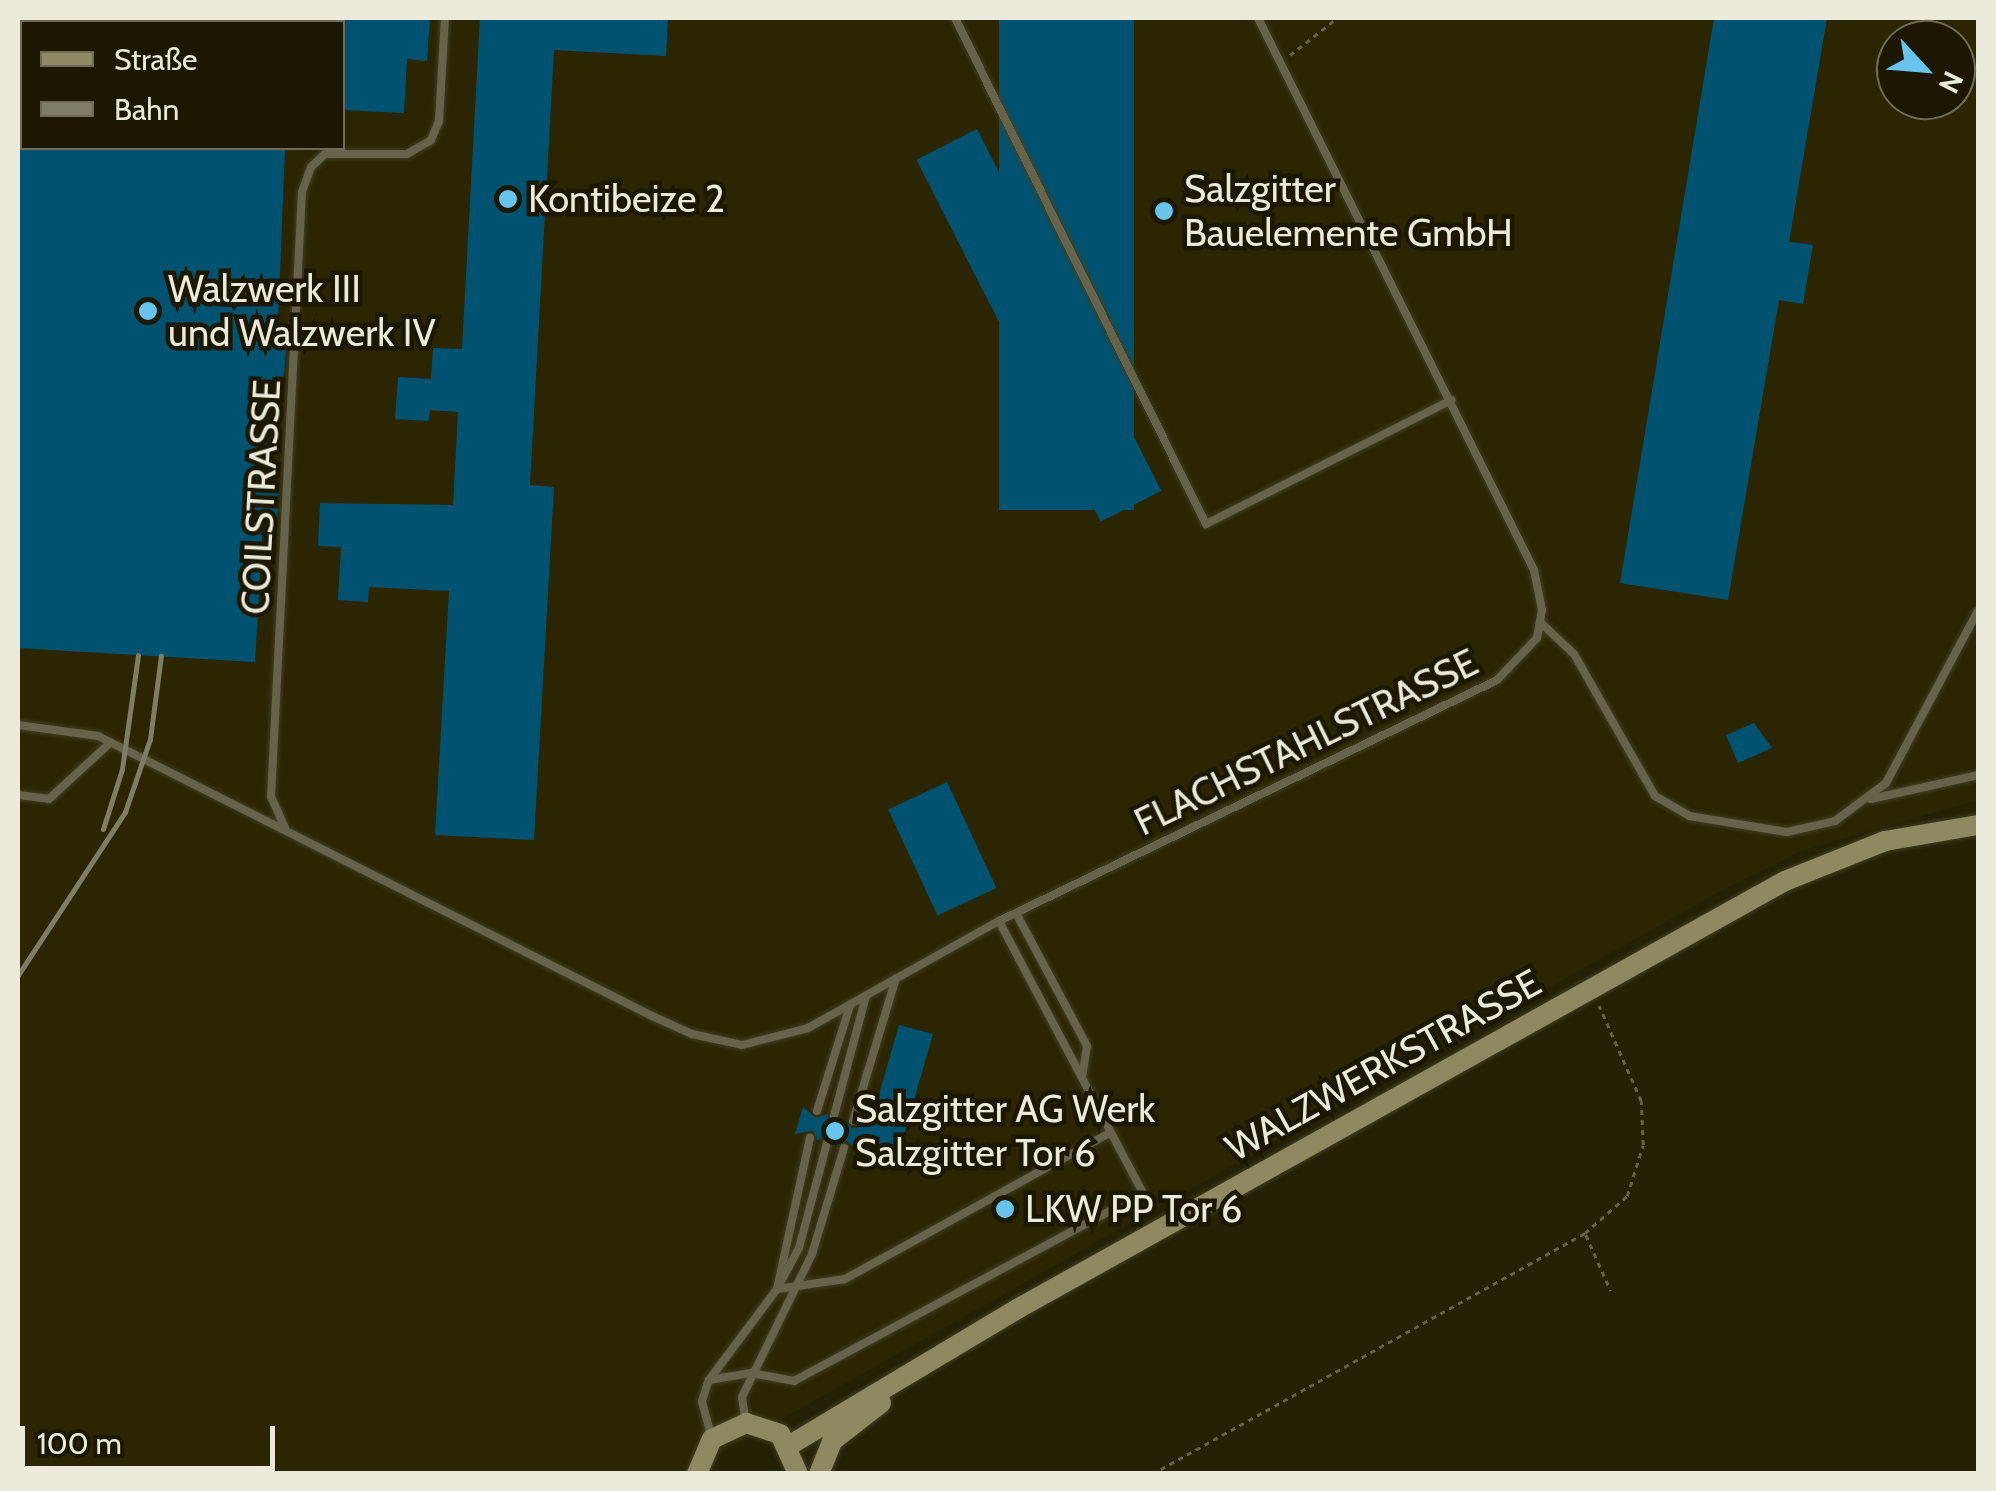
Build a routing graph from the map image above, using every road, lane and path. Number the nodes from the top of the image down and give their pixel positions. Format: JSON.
{"nodes":[{"id":1,"x":445,"y":18,"type":"edge"},
{"id":2,"x":955,"y":18,"type":"edge"},
{"id":3,"x":1258,"y":18,"type":"edge"},
{"id":4,"x":1337,"y":18,"type":"edge"},
{"id":5,"x":1281,"y":62,"type":"junction"},
{"id":6,"x":1451,"y":400,"type":"junction"},
{"id":7,"x":1978,"y":611,"type":"edge"},
{"id":8,"x":1541,"y":623,"type":"junction"},
{"id":9,"x":18,"y":724,"type":"edge"},
{"id":10,"x":111,"y":742,"type":"junction"},
{"id":11,"x":1978,"y":775,"type":"edge"},
{"id":12,"x":18,"y":795,"type":"edge"},
{"id":13,"x":1871,"y":799,"type":"junction"},
{"id":14,"x":1978,"y":825,"type":"edge"},
{"id":15,"x":297,"y":836,"type":"junction"},
{"id":16,"x":1016,"y":913,"type":"junction"},
{"id":17,"x":999,"y":921,"type":"junction"},
{"id":18,"x":896,"y":978,"type":"junction"},
{"id":19,"x":1591,"y":990,"type":"junction"},
{"id":20,"x":866,"y":996,"type":"junction"},
{"id":21,"x":850,"y":1006,"type":"junction"},
{"id":22,"x":1082,"y":1076,"type":"junction"},
{"id":23,"x":817,"y":1111,"type":"dead end"},
{"id":24,"x":834,"y":1116,"type":"dead end"},
{"id":25,"x":853,"y":1121,"type":"dead end"},
{"id":26,"x":1110,"y":1133,"type":"junction"},
{"id":27,"x":810,"y":1138,"type":"dead end"},
{"id":28,"x":827,"y":1143,"type":"dead end"},
{"id":29,"x":844,"y":1148,"type":"dead end"},
{"id":30,"x":1585,"y":1233,"type":"junction"},
{"id":31,"x":777,"y":1288,"type":"junction"},
{"id":32,"x":797,"y":1288,"type":"junction"},
{"id":33,"x":1611,"y":1291,"type":"dead end"},
{"id":34,"x":957,"y":1344,"type":"junction"},
{"id":35,"x":751,"y":1372,"type":"junction"},
{"id":36,"x":708,"y":1380,"type":"junction"},
{"id":37,"x":746,"y":1423,"type":"junction"},
{"id":38,"x":712,"y":1439,"type":"junction"},
{"id":39,"x":790,"y":1446,"type":"junction"},
{"id":40,"x":697,"y":1474,"type":"edge"},
{"id":41,"x":798,"y":1474,"type":"edge"},
{"id":42,"x":819,"y":1474,"type":"edge"},
{"id":43,"x":1152,"y":1474,"type":"edge"}],
"edges":[{"from":1,"to":15,"type":"lane","name":"COILSTRASSE"},
{"from":2,"to":6,"type":"lane"},
{"from":3,"to":5,"type":"lane"},
{"from":4,"to":5,"type":"path"},
{"from":5,"to":6,"type":"lane"},
{"from":6,"to":8,"type":"lane"},
{"from":7,"to":13,"type":"lane"},
{"from":8,"to":13,"type":"lane"},
{"from":8,"to":16,"type":"lane","name":"FLACHSTAHLSTRASSE"},
{"from":9,"to":10,"type":"lane"},
{"from":10,"to":12,"type":"lane"},
{"from":10,"to":15,"type":"lane"},
{"from":11,"to":13,"type":"lane"},
{"from":14,"to":19,"type":"street","name":"WALZWERKSTRASSE"},
{"from":15,"to":21,"type":"lane"},
{"from":16,"to":17,"type":"lane","name":"FLACHSTAHLSTRASSE"},
{"from":16,"to":22,"type":"lane"},
{"from":17,"to":18,"type":"lane","name":"FLACHSTAHLSTRASSE"},
{"from":17,"to":22,"type":"lane"},
{"from":18,"to":20,"type":"lane"},
{"from":18,"to":25,"type":"lane"},
{"from":19,"to":30,"type":"path"},
{"from":19,"to":34,"type":"street","name":"WALZWERKSTRASSE"},
{"from":20,"to":21,"type":"lane"},
{"from":20,"to":24,"type":"lane"},
{"from":21,"to":23,"type":"lane"},
{"from":22,"to":26,"type":"lane"},
{"from":26,"to":32,"type":"lane"},
{"from":26,"to":35,"type":"lane"},
{"from":27,"to":31,"type":"lane"},
{"from":28,"to":31,"type":"lane"},
{"from":29,"to":32,"type":"lane"},
{"from":30,"to":33,"type":"path"},
{"from":30,"to":43,"type":"path"},
{"from":31,"to":32,"type":"lane"},
{"from":31,"to":36,"type":"lane"},
{"from":32,"to":35,"type":"lane"},
{"from":34,"to":39,"type":"street","name":"WALZWERKSTRASSE"},
{"from":34,"to":42,"type":"street"},
{"from":35,"to":36,"type":"lane"},
{"from":35,"to":37,"type":"lane"},
{"from":36,"to":38,"type":"lane"},
{"from":37,"to":38,"type":"street"},
{"from":37,"to":39,"type":"street"},
{"from":38,"to":40,"type":"street"},
{"from":39,"to":41,"type":"street"}]}
